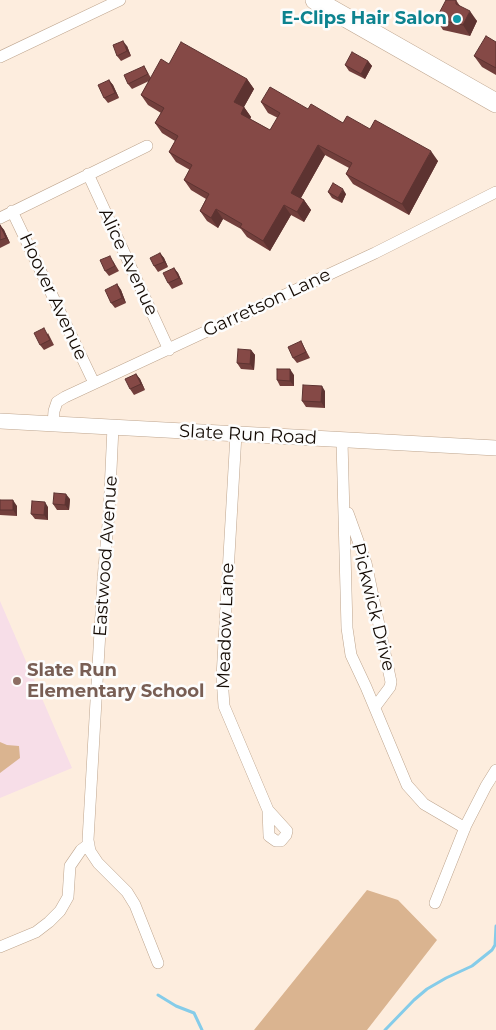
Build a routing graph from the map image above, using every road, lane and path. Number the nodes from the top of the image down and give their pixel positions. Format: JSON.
{"nodes":[{"id":1,"x":120,"y":0,"type":"edge"},
{"id":2,"x":324,"y":2,"type":"edge"},
{"id":3,"x":0,"y":56,"type":"edge"},
{"id":4,"x":496,"y":103,"type":"edge"},
{"id":5,"x":148,"y":146,"type":"dead end"},
{"id":6,"x":88,"y":174,"type":"junction"},
{"id":7,"x":496,"y":192,"type":"edge"},
{"id":8,"x":12,"y":211,"type":"junction"},
{"id":9,"x":0,"y":218,"type":"edge"},
{"id":10,"x":169,"y":350,"type":"junction"},
{"id":11,"x":94,"y":383,"type":"junction"},
{"id":12,"x":0,"y":421,"type":"edge"},
{"id":13,"x":52,"y":424,"type":"junction"},
{"id":14,"x":113,"y":428,"type":"junction"},
{"id":15,"x":236,"y":434,"type":"junction"},
{"id":16,"x":342,"y":440,"type":"junction"},
{"id":17,"x":496,"y":448,"type":"edge"},
{"id":18,"x":345,"y":504,"type":"junction"},
{"id":19,"x":375,"y":708,"type":"junction"},
{"id":20,"x":496,"y":770,"type":"edge"},
{"id":21,"x":268,"y":810,"type":"dead end"},
{"id":22,"x":465,"y":828,"type":"junction"},
{"id":23,"x":89,"y":844,"type":"junction"},
{"id":24,"x":435,"y":903,"type":"dead end"},
{"id":25,"x":0,"y":947,"type":"edge"},
{"id":26,"x":158,"y":963,"type":"dead end"}],
"edges":[{"from":1,"to":3,"type":"street"},
{"from":2,"to":4,"type":"main road"},
{"from":5,"to":6,"type":"street"},
{"from":6,"to":8,"type":"street"},
{"from":6,"to":10,"type":"street","name":"Alice Avenue"},
{"from":7,"to":10,"type":"street","name":"Garretson Lane"},
{"from":8,"to":9,"type":"street"},
{"from":8,"to":11,"type":"street","name":"Hoover Avenue"},
{"from":10,"to":11,"type":"street","name":"Garretson Lane"},
{"from":11,"to":13,"type":"street","name":"Garretson Lane"},
{"from":12,"to":13,"type":"street","name":"Slate Run Road"},
{"from":13,"to":14,"type":"street","name":"Slate Run Road"},
{"from":14,"to":15,"type":"street","name":"Slate Run Road"},
{"from":14,"to":23,"type":"street","name":"Eastwood Avenue"},
{"from":15,"to":16,"type":"street","name":"Slate Run Road"},
{"from":15,"to":21,"type":"street","name":"Meadow Lane"},
{"from":16,"to":17,"type":"street","name":"Slate Run Road"},
{"from":16,"to":18,"type":"street","name":"Pickwick Drive"},
{"from":18,"to":19,"type":"street","name":"Pickwick Drive"},
{"from":18,"to":19,"type":"street","name":"Pickwick Drive"},
{"from":19,"to":22,"type":"street","name":"Pickwick Drive"},
{"from":20,"to":22,"type":"street"},
{"from":22,"to":24,"type":"street"},
{"from":23,"to":25,"type":"street"},
{"from":23,"to":26,"type":"street","name":"Eastwood Avenue"}]}
